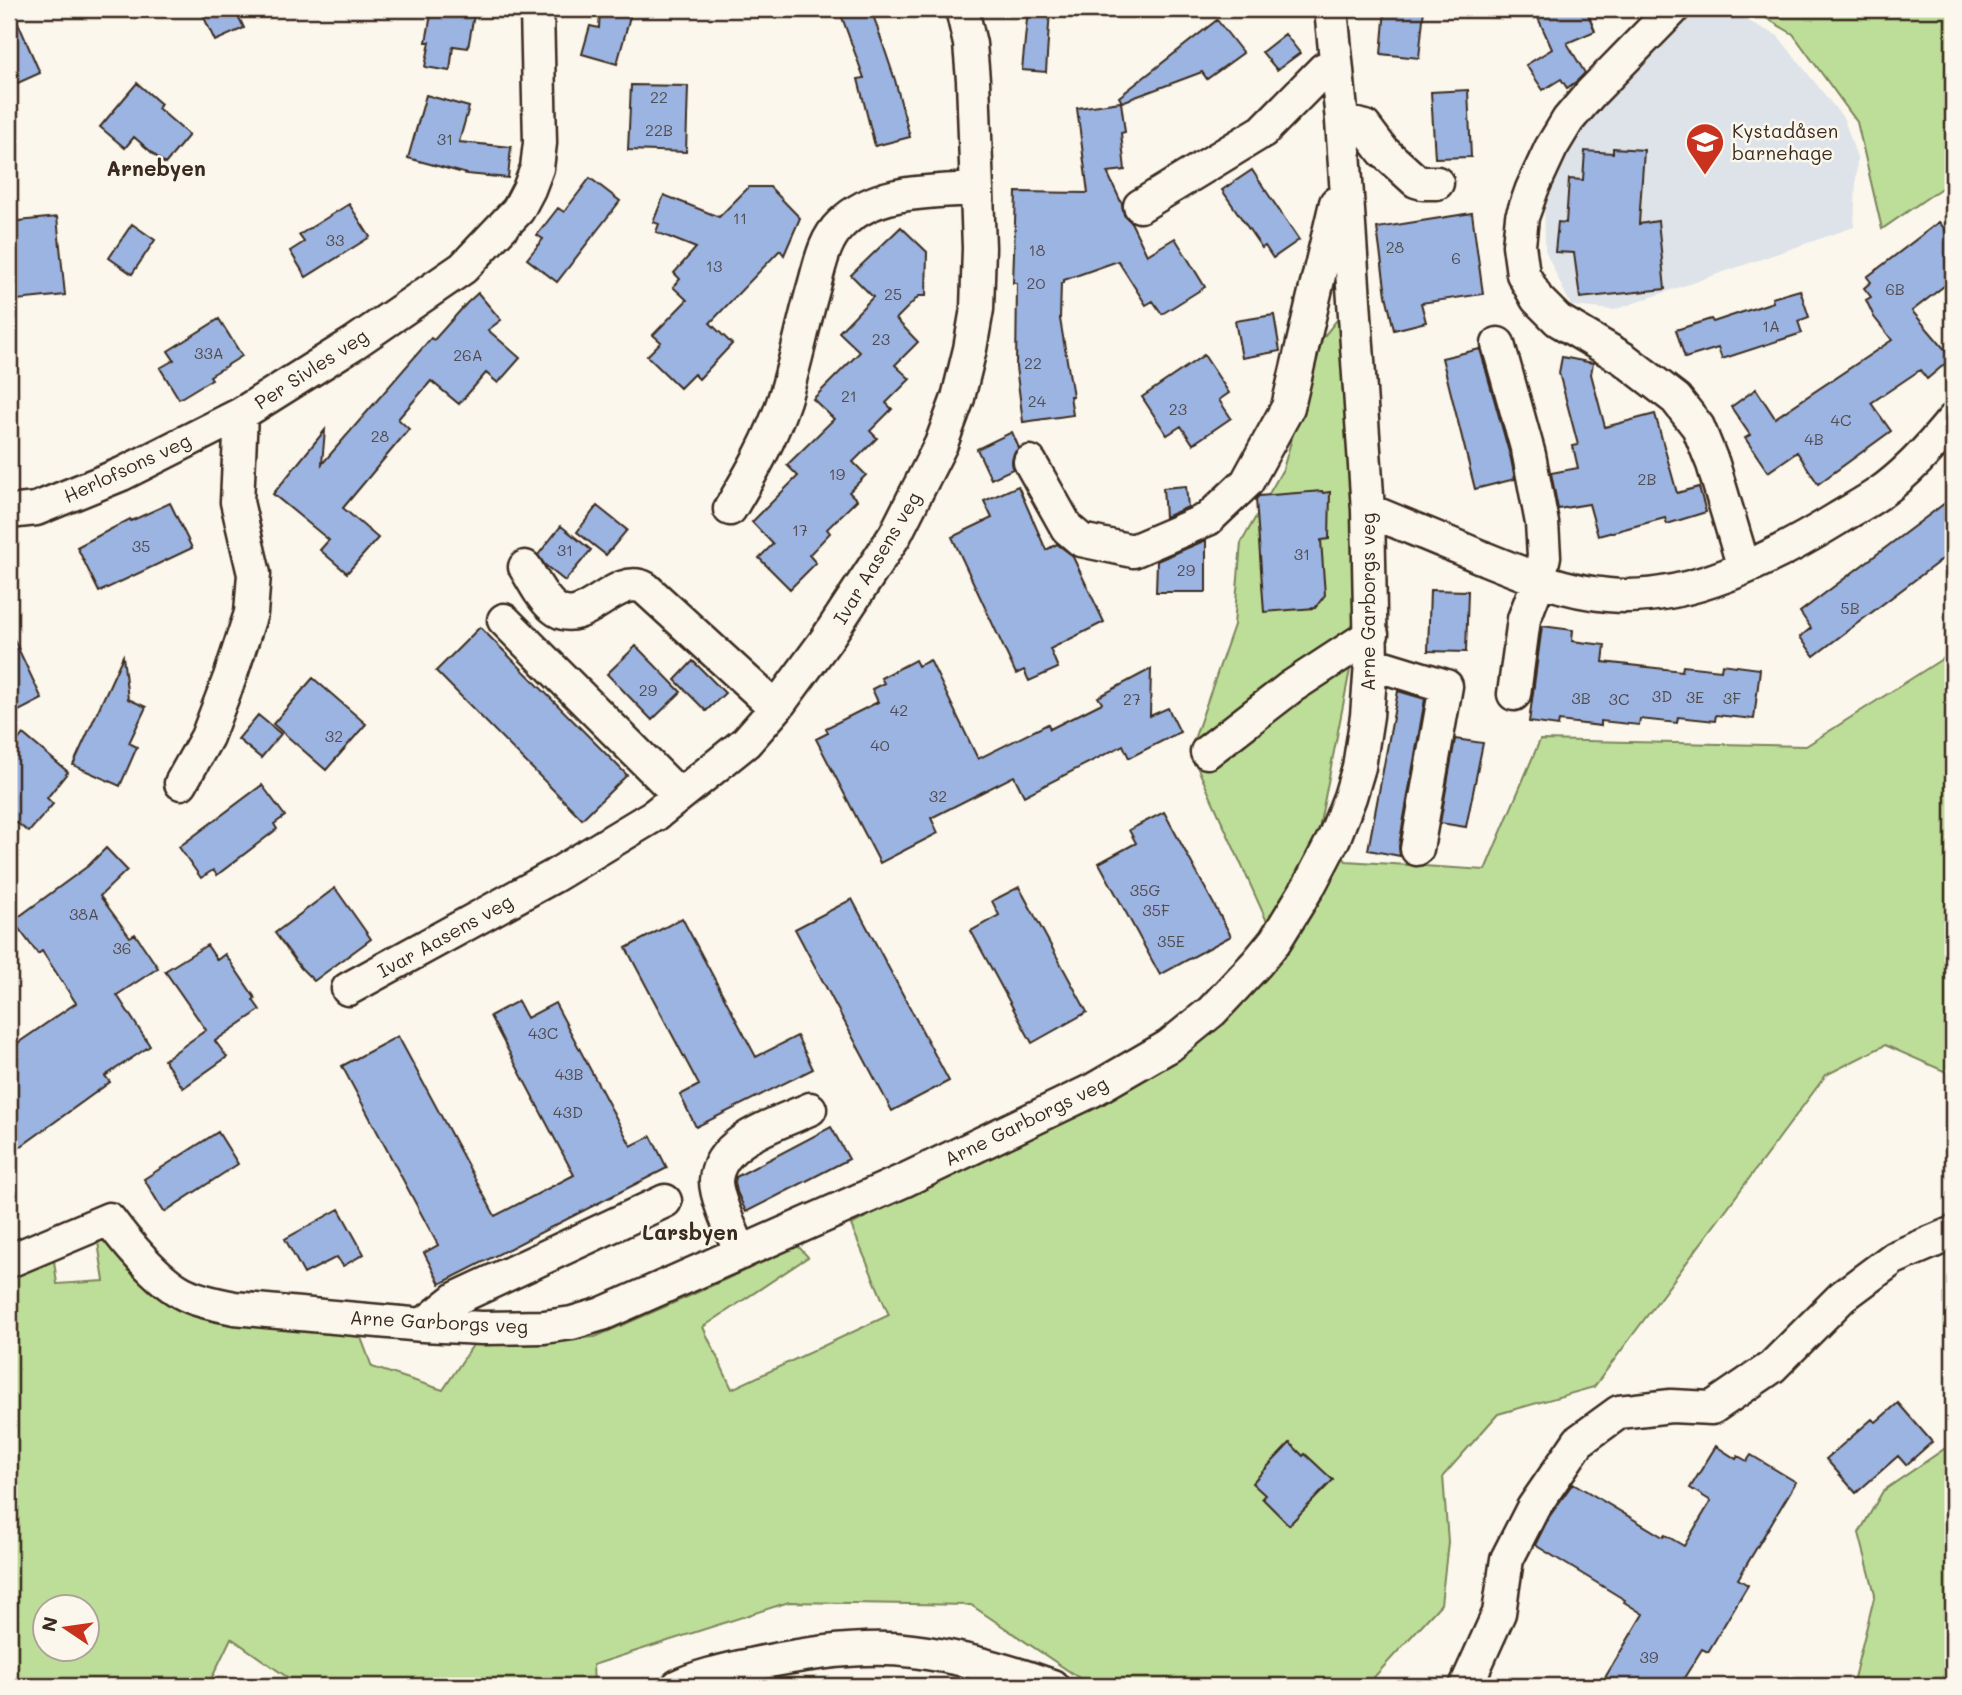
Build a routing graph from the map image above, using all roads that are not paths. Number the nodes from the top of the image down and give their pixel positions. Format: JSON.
{"nodes":[{"id":1,"x":537,"y":9,"type":"edge"},
{"id":2,"x":962,"y":9,"type":"edge"},
{"id":3,"x":1331,"y":9,"type":"edge"},
{"id":4,"x":1673,"y":9,"type":"edge"},
{"id":5,"x":1336,"y":66,"type":"junction"},
{"id":6,"x":1342,"y":121,"type":"junction"},
{"id":7,"x":1344,"y":172,"type":"junction"},
{"id":8,"x":1437,"y":183,"type":"dead end"},
{"id":9,"x":977,"y":189,"type":"junction"},
{"id":10,"x":1140,"y":206,"type":"dead end"},
{"id":11,"x":1499,"y":344,"type":"dead end"},
{"id":12,"x":241,"y":414,"type":"junction"},
{"id":13,"x":1953,"y":420,"type":"edge"},
{"id":14,"x":1030,"y":462,"type":"dead end"},
{"id":15,"x":730,"y":509,"type":"dead end"},
{"id":16,"x":1368,"y":510,"type":"junction"},
{"id":17,"x":9,"y":512,"type":"edge"},
{"id":18,"x":525,"y":567,"type":"dead end"},
{"id":19,"x":1744,"y":568,"type":"junction"},
{"id":20,"x":1539,"y":580,"type":"junction"},
{"id":21,"x":504,"y":620,"type":"dead end"},
{"id":22,"x":1372,"y":649,"type":"junction"},
{"id":23,"x":1514,"y":694,"type":"dead end"},
{"id":24,"x":776,"y":708,"type":"junction"},
{"id":25,"x":1207,"y":752,"type":"dead end"},
{"id":26,"x":181,"y":783,"type":"dead end"},
{"id":27,"x":680,"y":795,"type":"junction"},
{"id":28,"x":1416,"y":849,"type":"dead end"},
{"id":29,"x":348,"y":989,"type":"dead end"},
{"id":30,"x":810,"y":1109,"type":"dead end"},
{"id":31,"x":665,"y":1201,"type":"dead end"},
{"id":32,"x":1953,"y":1233,"type":"edge"},
{"id":33,"x":741,"y":1253,"type":"junction"},
{"id":34,"x":9,"y":1261,"type":"edge"},
{"id":35,"x":423,"y":1325,"type":"junction"},
{"id":36,"x":691,"y":1683,"type":"edge"},
{"id":37,"x":1052,"y":1686,"type":"edge"},
{"id":38,"x":1466,"y":1686,"type":"edge"}],
"edges":[{"from":1,"to":12,"type":"street","name":"Per Sivles veg"},
{"from":2,"to":9,"type":"street","name":"Ivar Aasens veg"},
{"from":3,"to":5,"type":"street","name":"Arne Garborgs veg"},
{"from":4,"to":19,"type":"street"},
{"from":5,"to":6,"type":"street","name":"Arne Garborgs veg"},
{"from":5,"to":10,"type":"street"},
{"from":6,"to":7,"type":"street","name":"Arne Garborgs veg"},
{"from":6,"to":8,"type":"street"},
{"from":7,"to":14,"type":"street","name":"Arne Garborgs veg"},
{"from":7,"to":16,"type":"street","name":"Arne Garborgs veg"},
{"from":9,"to":15,"type":"street"},
{"from":9,"to":24,"type":"street","name":"Ivar Aasens veg"},
{"from":11,"to":20,"type":"street"},
{"from":12,"to":17,"type":"street","name":"Herlofsons veg"},
{"from":12,"to":26,"type":"street","name":"Per Sivles veg"},
{"from":13,"to":19,"type":"street"},
{"from":16,"to":20,"type":"street"},
{"from":16,"to":22,"type":"street","name":"Arne Garborgs veg"},
{"from":18,"to":24,"type":"street"},
{"from":19,"to":20,"type":"street"},
{"from":20,"to":23,"type":"street"},
{"from":21,"to":27,"type":"street"},
{"from":22,"to":25,"type":"street"},
{"from":22,"to":28,"type":"street"},
{"from":22,"to":33,"type":"street","name":"Arne Garborgs veg"},
{"from":24,"to":27,"type":"street","name":"Ivar Aasens veg"},
{"from":27,"to":29,"type":"street","name":"Ivar Aasens veg"},
{"from":30,"to":33,"type":"street"},
{"from":31,"to":35,"type":"street"},
{"from":32,"to":38,"type":"street"},
{"from":33,"to":35,"type":"street","name":"Arne Garborgs veg"},
{"from":34,"to":35,"type":"street","name":"Arne Garborgs veg"},
{"from":36,"to":37,"type":"street"}]}
